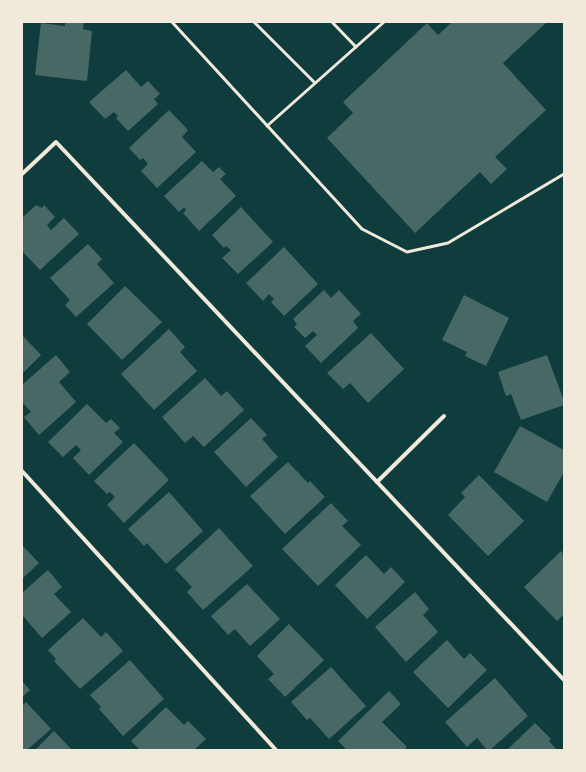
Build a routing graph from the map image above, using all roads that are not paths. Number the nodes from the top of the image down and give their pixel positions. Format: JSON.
{"nodes":[{"id":1,"x":172,"y":22,"type":"edge"},
{"id":2,"x":254,"y":22,"type":"edge"},
{"id":3,"x":332,"y":22,"type":"edge"},
{"id":4,"x":384,"y":22,"type":"edge"},
{"id":5,"x":356,"y":47,"type":"junction"},
{"id":6,"x":315,"y":83,"type":"junction"},
{"id":7,"x":267,"y":126,"type":"junction"},
{"id":8,"x":22,"y":174,"type":"edge"},
{"id":9,"x":564,"y":174,"type":"edge"},
{"id":10,"x":444,"y":416,"type":"dead end"},
{"id":11,"x":22,"y":471,"type":"edge"},
{"id":12,"x":377,"y":482,"type":"junction"},
{"id":13,"x":563,"y":677,"type":"edge"},
{"id":14,"x":276,"y":750,"type":"edge"}],
"edges":[{"from":1,"to":7,"type":"lane"},
{"from":2,"to":6,"type":"lane"},
{"from":3,"to":5,"type":"lane"},
{"from":4,"to":5,"type":"lane"},
{"from":5,"to":6,"type":"lane"},
{"from":6,"to":7,"type":"lane"},
{"from":7,"to":9,"type":"lane"},
{"from":8,"to":12,"type":"street"},
{"from":10,"to":12,"type":"street"},
{"from":11,"to":14,"type":"street"},
{"from":12,"to":13,"type":"street"}]}
